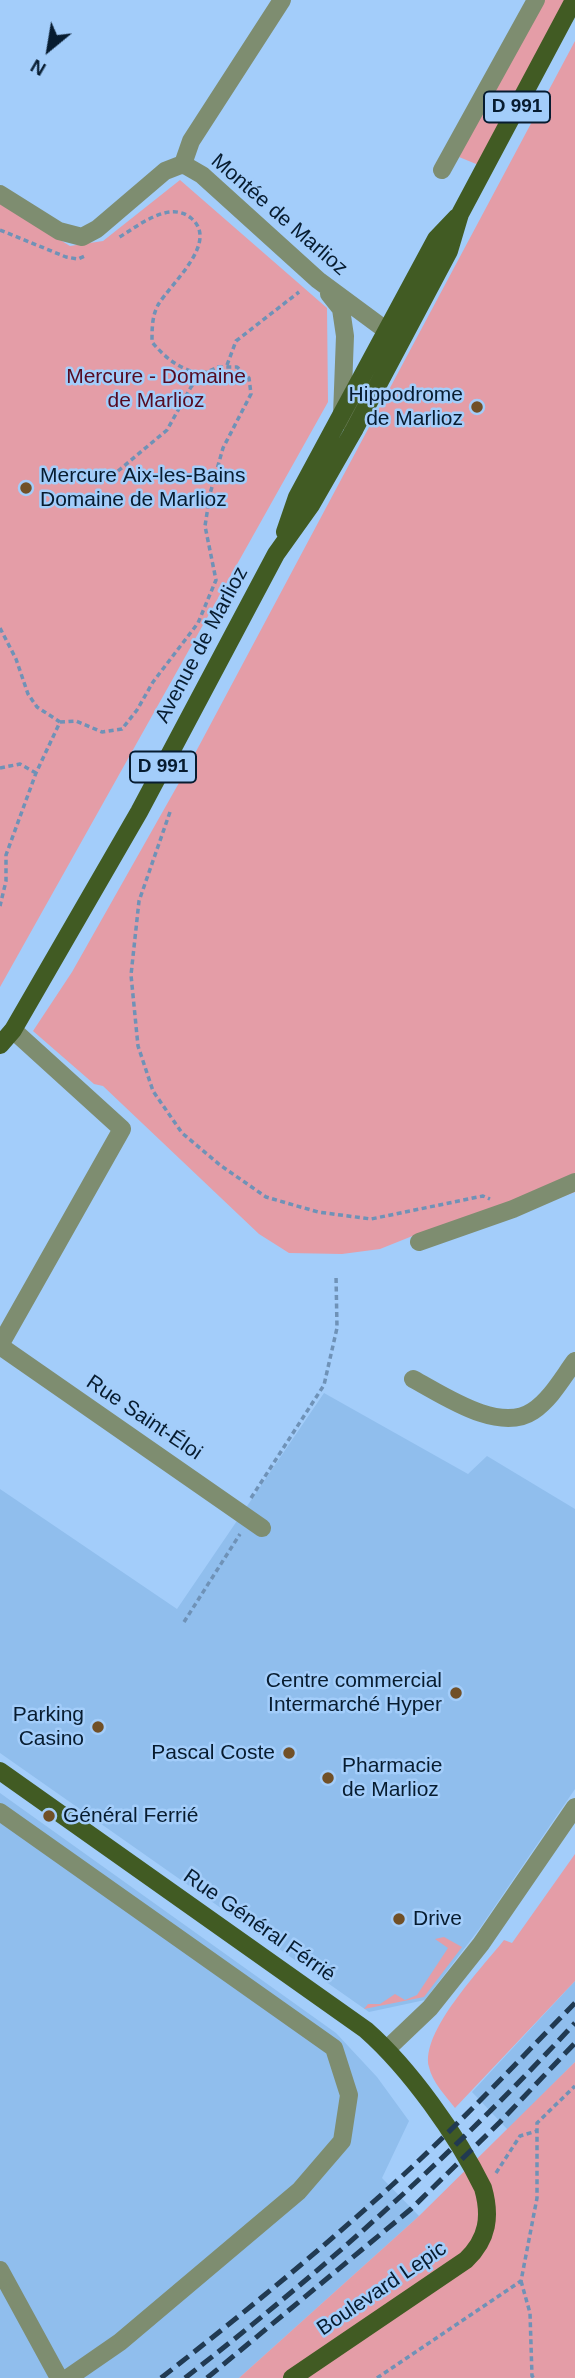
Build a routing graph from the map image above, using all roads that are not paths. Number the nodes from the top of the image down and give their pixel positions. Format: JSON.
{"nodes":[{"id":1,"x":282,"y":0,"type":"edge"},
{"id":2,"x":537,"y":0,"type":"edge"},
{"id":3,"x":574,"y":0,"type":"edge"},
{"id":4,"x":183,"y":164,"type":"junction"},
{"id":5,"x":442,"y":170,"type":"dead end"},
{"id":6,"x":0,"y":194,"type":"edge"},
{"id":7,"x":460,"y":214,"type":"junction"},
{"id":8,"x":318,"y":280,"type":"junction"},
{"id":9,"x":387,"y":331,"type":"junction"},
{"id":10,"x":342,"y":415,"type":"junction"},
{"id":11,"x":354,"y":430,"type":"junction"},
{"id":12,"x":276,"y":554,"type":"junction"},
{"id":13,"x":6,"y":1032,"type":"edge"},
{"id":14,"x":0,"y":1045,"type":"edge"},
{"id":15,"x":575,"y":1182,"type":"edge"},
{"id":16,"x":419,"y":1242,"type":"dead end"},
{"id":17,"x":0,"y":1345,"type":"edge"},
{"id":18,"x":575,"y":1361,"type":"edge"},
{"id":19,"x":413,"y":1379,"type":"dead end"},
{"id":20,"x":262,"y":1528,"type":"dead end"},
{"id":21,"x":0,"y":1771,"type":"edge"},
{"id":22,"x":575,"y":1807,"type":"edge"},
{"id":23,"x":0,"y":1812,"type":"edge"},
{"id":24,"x":387,"y":2049,"type":"junction"},
{"id":25,"x":461,"y":2151,"type":"joint"},
{"id":26,"x":0,"y":2270,"type":"edge"},
{"id":27,"x":59,"y":2378,"type":"edge"},
{"id":28,"x":68,"y":2378,"type":"edge"},
{"id":29,"x":292,"y":2378,"type":"edge"}],
"edges":[{"from":1,"to":4,"type":"street"},
{"from":2,"to":5,"type":"street"},
{"from":3,"to":7,"type":"main road","number":"D 991"},
{"from":4,"to":6,"type":"street","name":"Montée de Marlioz"},
{"from":4,"to":8,"type":"street","name":"Montée de Marlioz"},
{"from":7,"to":9,"type":"main road","name":"Avenue de Marlioz","number":"D 991"},
{"from":7,"to":11,"type":"main road","name":"Avenue de Marlioz"},
{"from":8,"to":9,"type":"street","name":"Montée de Marlioz"},
{"from":8,"to":10,"type":"street"},
{"from":9,"to":10,"type":"main road","name":"Avenue de Marlioz","number":"D 991"},
{"from":9,"to":11,"type":"street"},
{"from":10,"to":12,"type":"main road","name":"Avenue de Marlioz","number":"D 991"},
{"from":11,"to":12,"type":"main road","name":"Avenue de Marlioz"},
{"from":12,"to":13,"type":"main road","name":"Avenue de Marlioz","number":"D 991"},
{"from":13,"to":14,"type":"main road","name":"Avenue de Marlioz"},
{"from":13,"to":17,"type":"street"},
{"from":15,"to":16,"type":"street"},
{"from":17,"to":20,"type":"street","name":"Rue Saint-Éloi"},
{"from":18,"to":19,"type":"street"},
{"from":21,"to":24,"type":"main road","name":"Rue Général Férrié"},
{"from":22,"to":24,"type":"street"},
{"from":23,"to":28,"type":"street"},
{"from":24,"to":25,"type":"main road","name":"Rue Général Férrié"},
{"from":25,"to":29,"type":"main road","name":"Boulevard Lepic"},
{"from":26,"to":27,"type":"street"}]}
